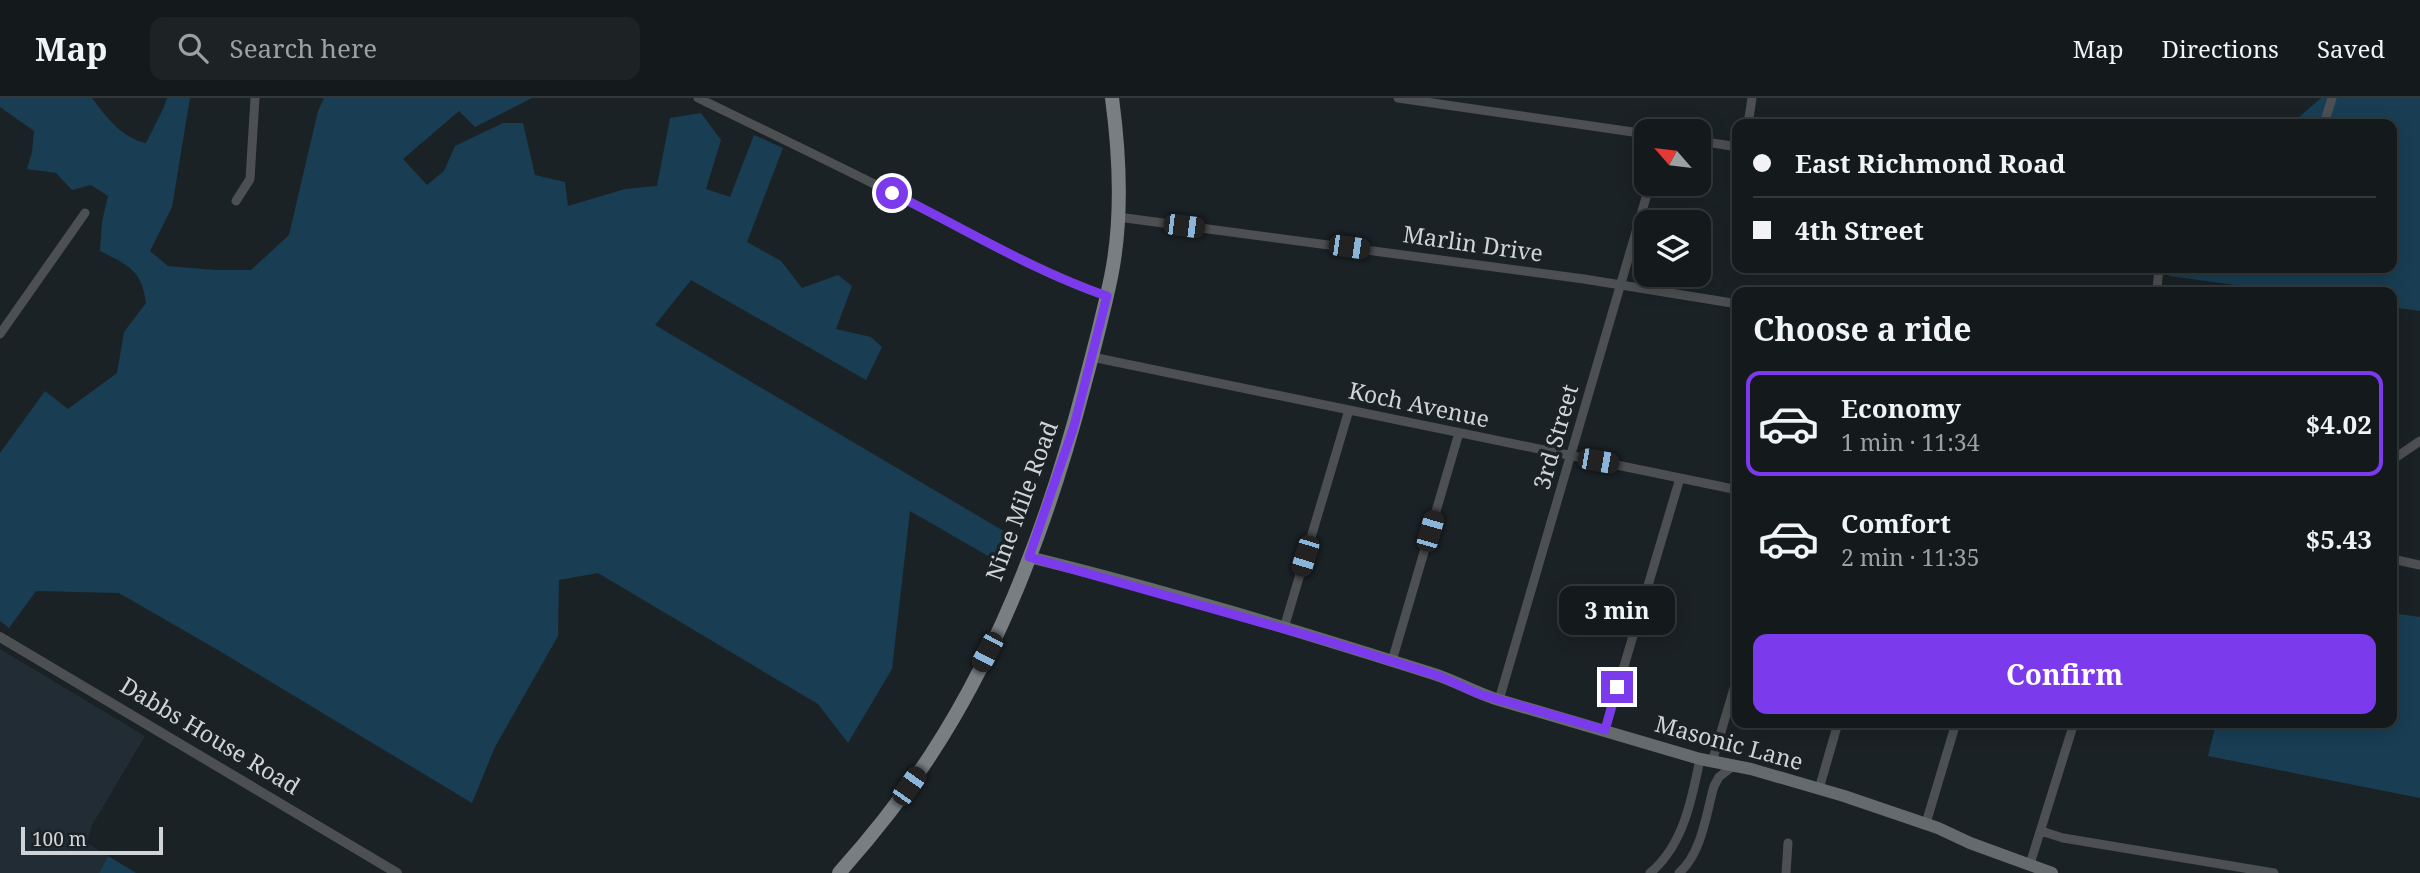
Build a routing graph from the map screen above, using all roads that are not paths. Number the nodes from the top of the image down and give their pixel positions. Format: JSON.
{"nodes":[{"id":1,"x":255,"y":98,"type":"edge"},
{"id":2,"x":698,"y":98,"type":"edge"},
{"id":3,"x":1112,"y":98,"type":"edge"},
{"id":4,"x":1398,"y":98,"type":"edge"},
{"id":5,"x":1752,"y":98,"type":"edge"},
{"id":6,"x":2332,"y":98,"type":"edge"},
{"id":7,"x":1749,"y":119,"type":"edge"},
{"id":8,"x":2326,"y":119,"type":"edge"},
{"id":9,"x":1634,"y":132,"type":"edge"},
{"id":10,"x":1712,"y":143,"type":"edge"},
{"id":11,"x":1732,"y":146,"type":"edge"},
{"id":12,"x":1646,"y":196,"type":"edge"},
{"id":13,"x":236,"y":201,"type":"dead end"},
{"id":14,"x":85,"y":214,"type":"dead end"},
{"id":15,"x":1118,"y":217,"type":"junction"},
{"id":16,"x":1620,"y":284,"type":"junction"},
{"id":17,"x":1107,"y":296,"type":"junction"},
{"id":18,"x":1732,"y":303,"type":"edge"},
{"id":19,"x":0,"y":334,"type":"edge"},
{"id":20,"x":1092,"y":356,"type":"junction"},
{"id":21,"x":1349,"y":410,"type":"junction"},
{"id":22,"x":1459,"y":433,"type":"junction"},
{"id":23,"x":2420,"y":441,"type":"edge"},
{"id":24,"x":1571,"y":456,"type":"junction"},
{"id":25,"x":2397,"y":457,"type":"edge"},
{"id":26,"x":1680,"y":478,"type":"junction"},
{"id":27,"x":1732,"y":489,"type":"edge"},
{"id":28,"x":1029,"y":557,"type":"junction"},
{"id":29,"x":2397,"y":560,"type":"edge"},
{"id":30,"x":2420,"y":565,"type":"edge"},
{"id":31,"x":1284,"y":628,"type":"junction"},
{"id":32,"x":0,"y":637,"type":"edge"},
{"id":33,"x":1392,"y":661,"type":"junction"},
{"id":34,"x":1732,"y":692,"type":"edge"},
{"id":35,"x":1499,"y":700,"type":"junction"},
{"id":36,"x":1837,"y":728,"type":"edge"},
{"id":37,"x":1954,"y":728,"type":"edge"},
{"id":38,"x":2072,"y":728,"type":"edge"},
{"id":39,"x":1605,"y":730,"type":"junction"},
{"id":40,"x":1706,"y":760,"type":"junction"},
{"id":41,"x":1733,"y":766,"type":"junction"},
{"id":42,"x":1819,"y":789,"type":"junction"},
{"id":43,"x":1926,"y":823,"type":"junction"},
{"id":44,"x":2041,"y":831,"type":"junction"},
{"id":45,"x":1788,"y":843,"type":"dead end"},
{"id":46,"x":2030,"y":864,"type":"junction"},
{"id":47,"x":397,"y":873,"type":"edge"},
{"id":48,"x":839,"y":873,"type":"edge"},
{"id":49,"x":1650,"y":873,"type":"edge"},
{"id":50,"x":1679,"y":873,"type":"edge"},
{"id":51,"x":1786,"y":873,"type":"edge"},
{"id":52,"x":2052,"y":873,"type":"edge"},
{"id":53,"x":2274,"y":873,"type":"edge"}],
"edges":[{"from":1,"to":13,"type":"street"},
{"from":2,"to":17,"type":"street"},
{"from":3,"to":15,"type":"main road","name":"Nine Mile Road"},
{"from":4,"to":9,"type":"street"},
{"from":5,"to":7,"type":"street"},
{"from":6,"to":8,"type":"street"},
{"from":10,"to":11,"type":"street"},
{"from":12,"to":16,"type":"street","name":"3rd Street"},
{"from":14,"to":19,"type":"street"},
{"from":15,"to":16,"type":"street","name":"Marlin Drive"},
{"from":15,"to":17,"type":"main road","name":"Nine Mile Road"},
{"from":16,"to":18,"type":"street","name":"Marlin Drive"},
{"from":16,"to":24,"type":"street","name":"3rd Street"},
{"from":17,"to":20,"type":"main road","name":"Nine Mile Road"},
{"from":20,"to":21,"type":"street","name":"Koch Avenue"},
{"from":20,"to":28,"type":"main road","name":"Nine Mile Road"},
{"from":21,"to":22,"type":"street","name":"Koch Avenue"},
{"from":21,"to":31,"type":"street"},
{"from":22,"to":24,"type":"street","name":"Koch Avenue"},
{"from":22,"to":33,"type":"street"},
{"from":23,"to":25,"type":"street"},
{"from":24,"to":26,"type":"street","name":"Koch Avenue"},
{"from":24,"to":35,"type":"street","name":"3rd Street"},
{"from":26,"to":27,"type":"street","name":"Koch Avenue"},
{"from":26,"to":39,"type":"street"},
{"from":28,"to":31,"type":"main road","name":"Masonic Lane"},
{"from":28,"to":48,"type":"main road","name":"Nine Mile Road"},
{"from":29,"to":30,"type":"street"},
{"from":31,"to":33,"type":"main road","name":"Masonic Lane"},
{"from":32,"to":47,"type":"street","name":"Dabbs House Road"},
{"from":33,"to":35,"type":"main road","name":"Masonic Lane"},
{"from":34,"to":40,"type":"street"},
{"from":35,"to":39,"type":"main road","name":"Masonic Lane"},
{"from":36,"to":42,"type":"street"},
{"from":37,"to":43,"type":"street"},
{"from":38,"to":44,"type":"street"},
{"from":39,"to":40,"type":"main road","name":"Masonic Lane"},
{"from":40,"to":41,"type":"main road","name":"Masonic Lane"},
{"from":40,"to":49,"type":"street"},
{"from":41,"to":42,"type":"main road","name":"Masonic Lane"},
{"from":41,"to":50,"type":"street"},
{"from":42,"to":43,"type":"main road","name":"Masonic Lane"},
{"from":43,"to":46,"type":"main road","name":"Masonic Lane"},
{"from":44,"to":46,"type":"street"},
{"from":44,"to":53,"type":"street"},
{"from":45,"to":51,"type":"street"},
{"from":46,"to":52,"type":"main road","name":"Masonic Lane"}]}
